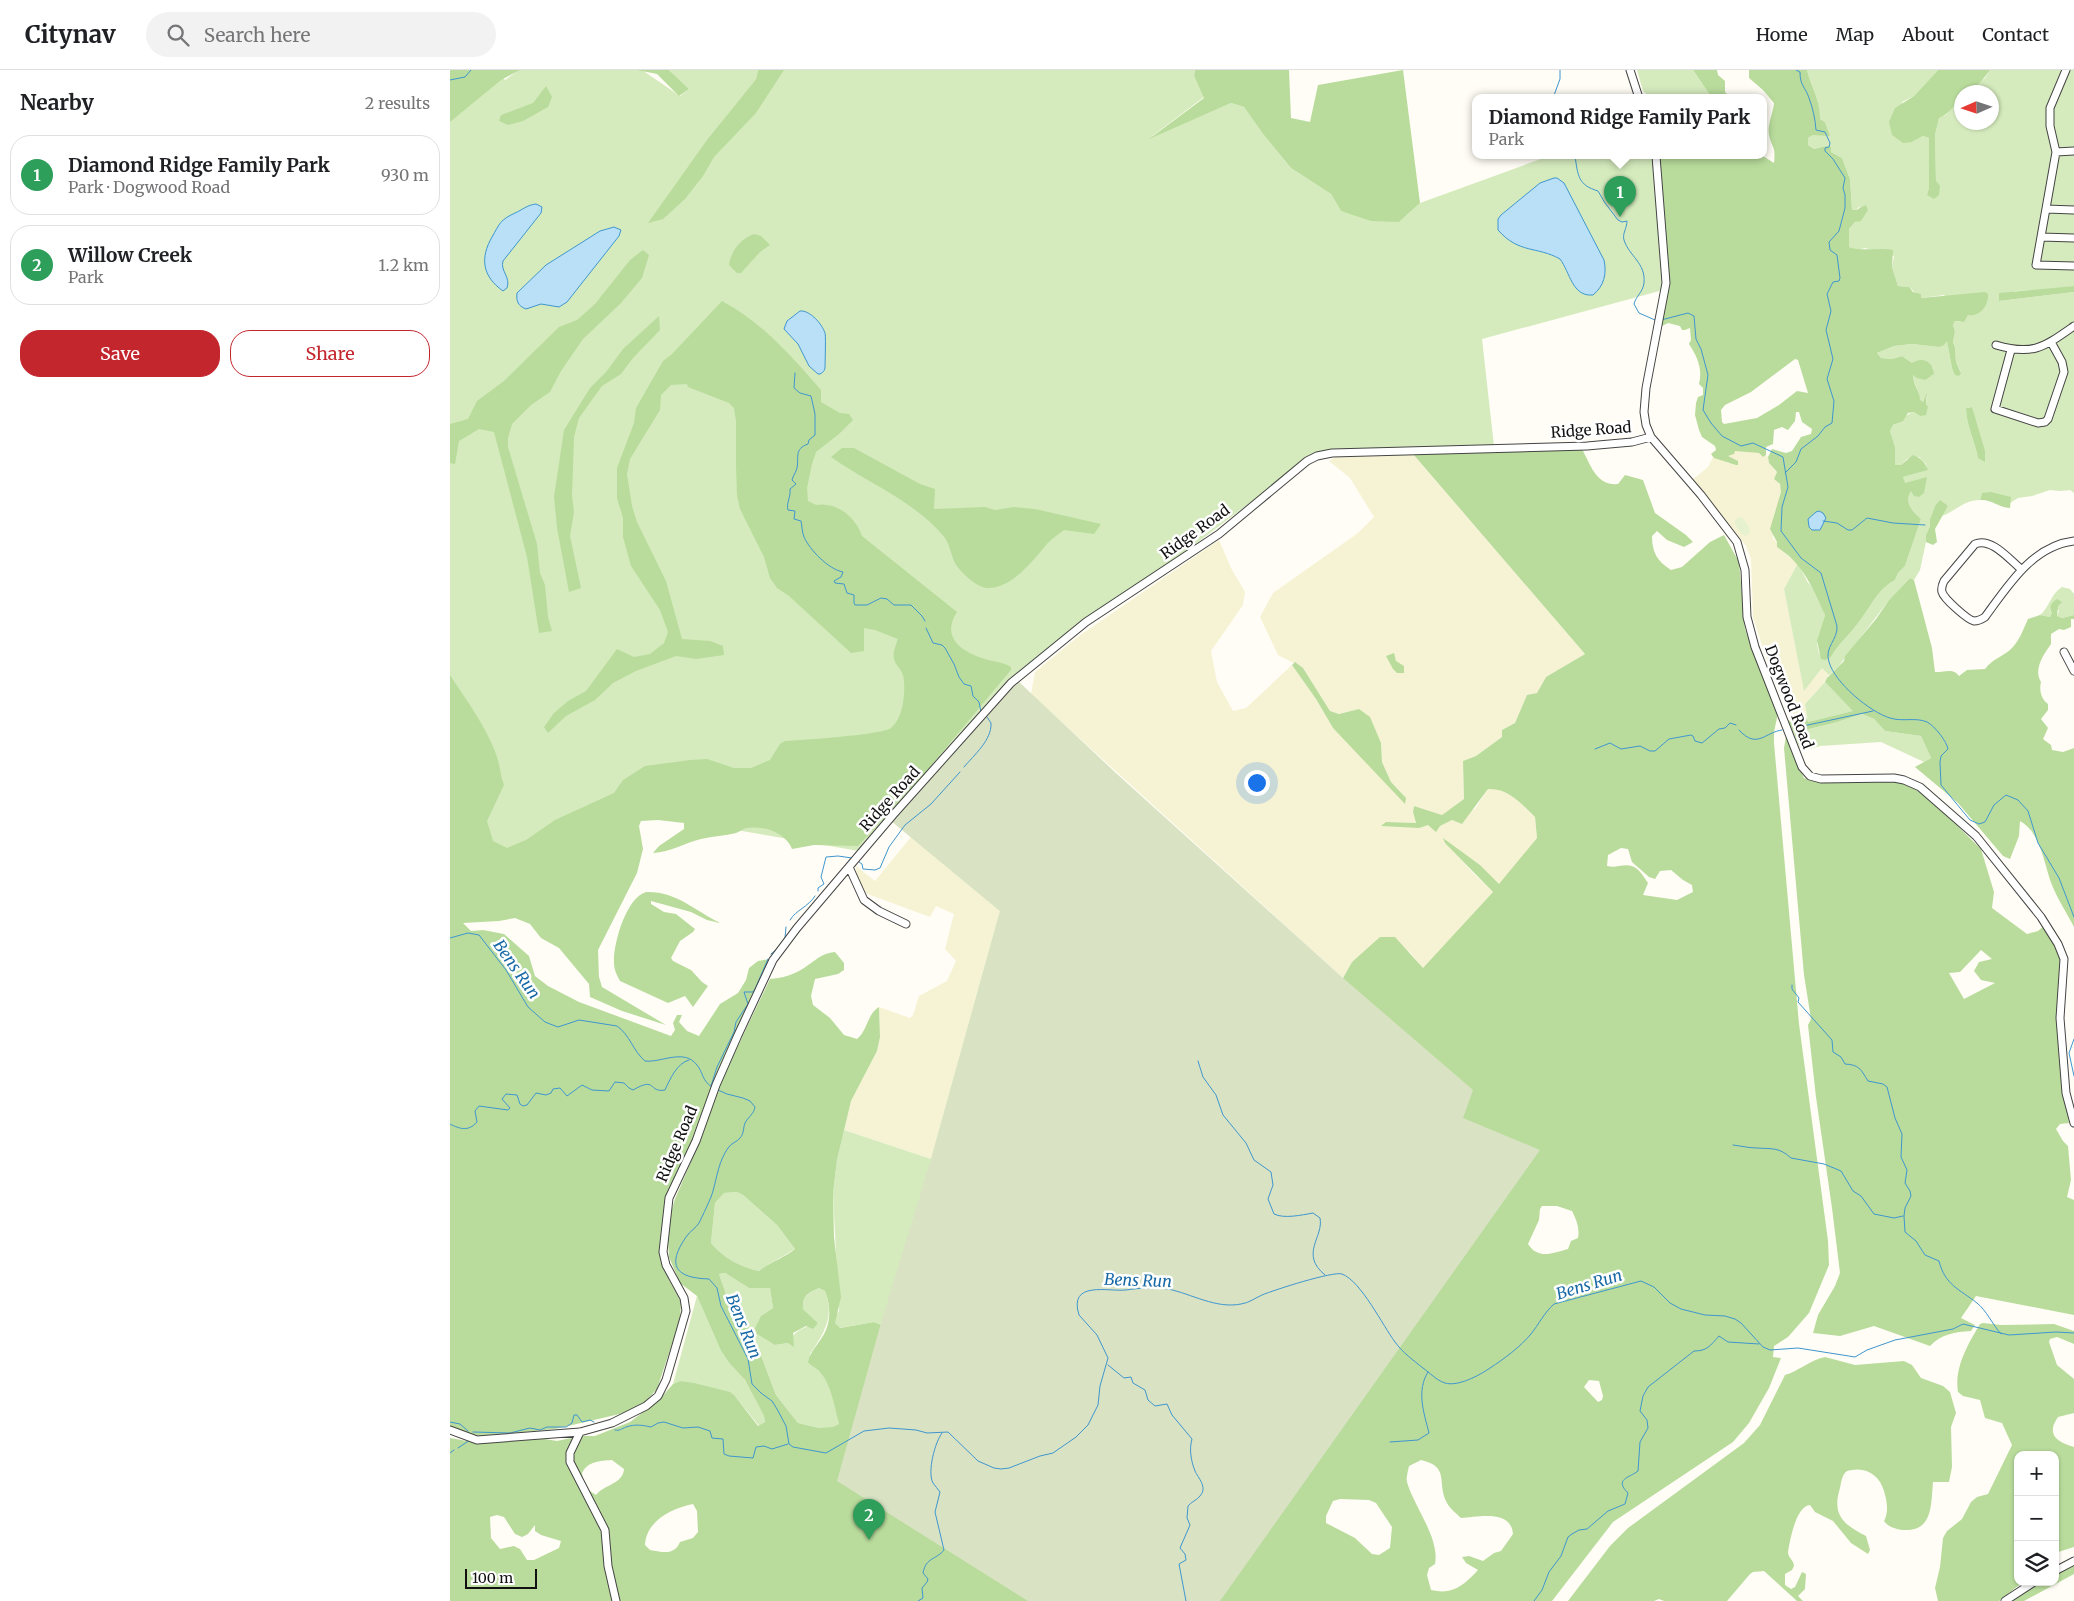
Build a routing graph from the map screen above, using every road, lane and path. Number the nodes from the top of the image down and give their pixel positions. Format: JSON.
{"nodes":[{"id":1,"x":1630,"y":70,"type":"edge"},
{"id":2,"x":2066,"y":70,"type":"edge"},
{"id":3,"x":1638,"y":94,"type":"edge"},
{"id":4,"x":2074,"y":151,"type":"edge"},
{"id":5,"x":2056,"y":152,"type":"junction"},
{"id":6,"x":1656,"y":159,"type":"edge"},
{"id":7,"x":2046,"y":209,"type":"junction"},
{"id":8,"x":2074,"y":210,"type":"edge"},
{"id":9,"x":2041,"y":237,"type":"junction"},
{"id":10,"x":2074,"y":238,"type":"edge"},
{"id":11,"x":2074,"y":266,"type":"edge"},
{"id":12,"x":2074,"y":326,"type":"edge"},
{"id":13,"x":2051,"y":342,"type":"junction"},
{"id":14,"x":1996,"y":346,"type":"dead end"},
{"id":15,"x":2011,"y":350,"type":"junction"},
{"id":16,"x":1652,"y":437,"type":"junction"},
{"id":17,"x":2074,"y":541,"type":"edge"},
{"id":18,"x":2021,"y":569,"type":"junction"},
{"id":19,"x":2064,"y":652,"type":"dead end"},
{"id":20,"x":2074,"y":670,"type":"edge"},
{"id":21,"x":849,"y":867,"type":"junction"},
{"id":22,"x":906,"y":924,"type":"dead end"},
{"id":23,"x":2074,"y":1123,"type":"edge"},
{"id":24,"x":450,"y":1430,"type":"edge"},
{"id":25,"x":580,"y":1432,"type":"junction"},
{"id":26,"x":2074,"y":1560,"type":"edge"},
{"id":27,"x":2059,"y":1569,"type":"edge"},
{"id":28,"x":2028,"y":1586,"type":"edge"},
{"id":29,"x":616,"y":1601,"type":"edge"},
{"id":30,"x":2005,"y":1601,"type":"edge"}],
"edges":[{"from":1,"to":3,"type":"street"},
{"from":2,"to":5,"type":"street"},
{"from":4,"to":5,"type":"street"},
{"from":5,"to":7,"type":"street"},
{"from":6,"to":16,"type":"street","name":"Dogwood Road"},
{"from":7,"to":8,"type":"street"},
{"from":7,"to":9,"type":"street"},
{"from":9,"to":10,"type":"street"},
{"from":9,"to":11,"type":"street"},
{"from":12,"to":13,"type":"street"},
{"from":13,"to":15,"type":"street"},
{"from":13,"to":15,"type":"street"},
{"from":14,"to":15,"type":"street"},
{"from":16,"to":21,"type":"street","name":"Ridge Road"},
{"from":16,"to":23,"type":"street","name":"Dogwood Road"},
{"from":17,"to":18,"type":"street"},
{"from":18,"to":18,"type":"street"},
{"from":19,"to":20,"type":"street"},
{"from":21,"to":22,"type":"street"},
{"from":21,"to":25,"type":"street","name":"Ridge Road"},
{"from":24,"to":25,"type":"street","name":"Ridge Road"},
{"from":25,"to":29,"type":"street"},
{"from":26,"to":27,"type":"street"},
{"from":28,"to":30,"type":"street"}]}
